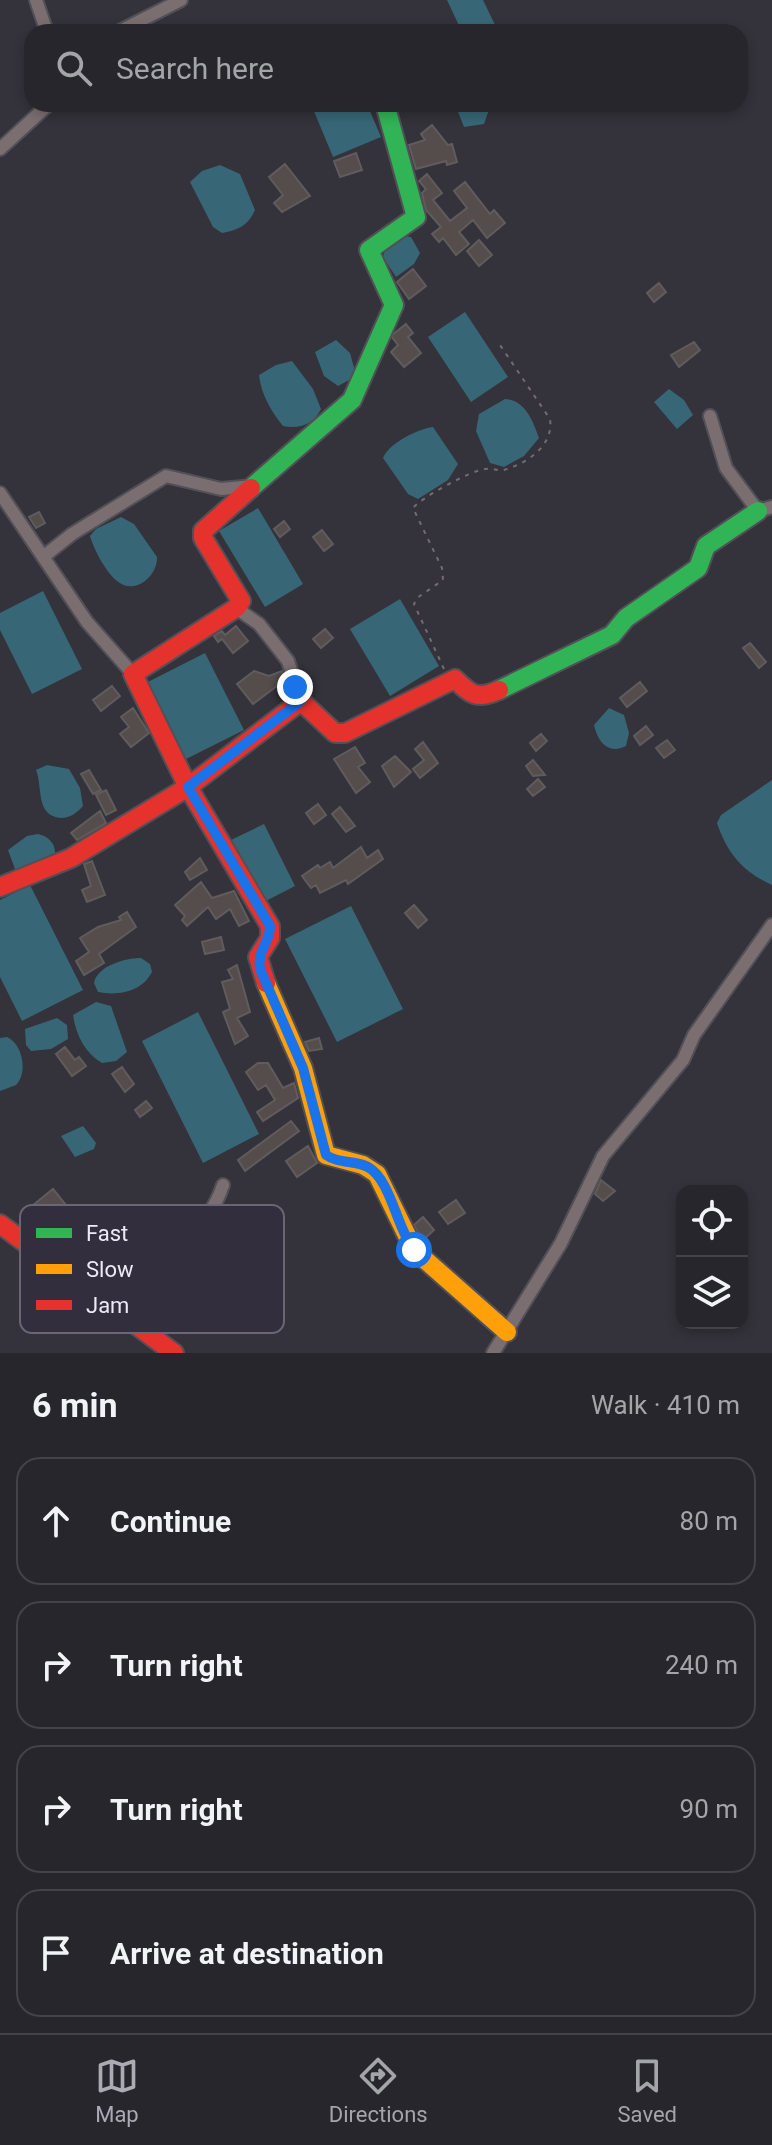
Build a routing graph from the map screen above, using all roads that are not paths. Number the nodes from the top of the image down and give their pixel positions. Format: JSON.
{"nodes":[{"id":1,"x":36,"y":0,"type":"edge"},
{"id":2,"x":181,"y":0,"type":"edge"},
{"id":3,"x":44,"y":24,"type":"edge"},
{"id":4,"x":134,"y":24,"type":"edge"},
{"id":5,"x":40,"y":112,"type":"edge"},
{"id":6,"x":387,"y":112,"type":"edge"},
{"id":7,"x":0,"y":149,"type":"edge"},
{"id":8,"x":710,"y":416,"type":"dead end"},
{"id":9,"x":255,"y":486,"type":"junction"},
{"id":10,"x":0,"y":493,"type":"edge"},
{"id":11,"x":765,"y":509,"type":"edge"},
{"id":12,"x":43,"y":557,"type":"junction"},
{"id":13,"x":236,"y":608,"type":"junction"},
{"id":14,"x":133,"y":674,"type":"junction"},
{"id":15,"x":301,"y":701,"type":"junction"},
{"id":16,"x":188,"y":787,"type":"junction"},
{"id":17,"x":0,"y":887,"type":"edge"},
{"id":18,"x":772,"y":925,"type":"edge"},
{"id":19,"x":759,"y":942,"type":"junction"},
{"id":20,"x":772,"y":948,"type":"edge"},
{"id":21,"x":223,"y":1185,"type":"dead end"},
{"id":22,"x":215,"y":1205,"type":"edge"},
{"id":23,"x":0,"y":1224,"type":"edge"},
{"id":24,"x":20,"y":1239,"type":"edge"},
{"id":25,"x":507,"y":1332,"type":"junction"},
{"id":26,"x":146,"y":1333,"type":"edge"},
{"id":27,"x":174,"y":1353,"type":"edge"},
{"id":28,"x":493,"y":1353,"type":"edge"}],
"edges":[{"from":1,"to":3,"type":"street"},
{"from":2,"to":4,"type":"street"},
{"from":5,"to":7,"type":"street"},
{"from":6,"to":9,"type":"main road"},
{"from":8,"to":11,"type":"street"},
{"from":9,"to":12,"type":"street"},
{"from":9,"to":13,"type":"main road"},
{"from":10,"to":12,"type":"street"},
{"from":11,"to":15,"type":"main road"},
{"from":12,"to":14,"type":"street"},
{"from":13,"to":14,"type":"main road"},
{"from":13,"to":15,"type":"street"},
{"from":14,"to":16,"type":"main road"},
{"from":15,"to":16,"type":"main road"},
{"from":16,"to":17,"type":"main road"},
{"from":16,"to":25,"type":"main road"},
{"from":18,"to":19,"type":"street"},
{"from":19,"to":20,"type":"street"},
{"from":19,"to":25,"type":"street"},
{"from":21,"to":22,"type":"street"},
{"from":23,"to":24,"type":"main road"},
{"from":25,"to":28,"type":"street"},
{"from":26,"to":27,"type":"main road"}]}
